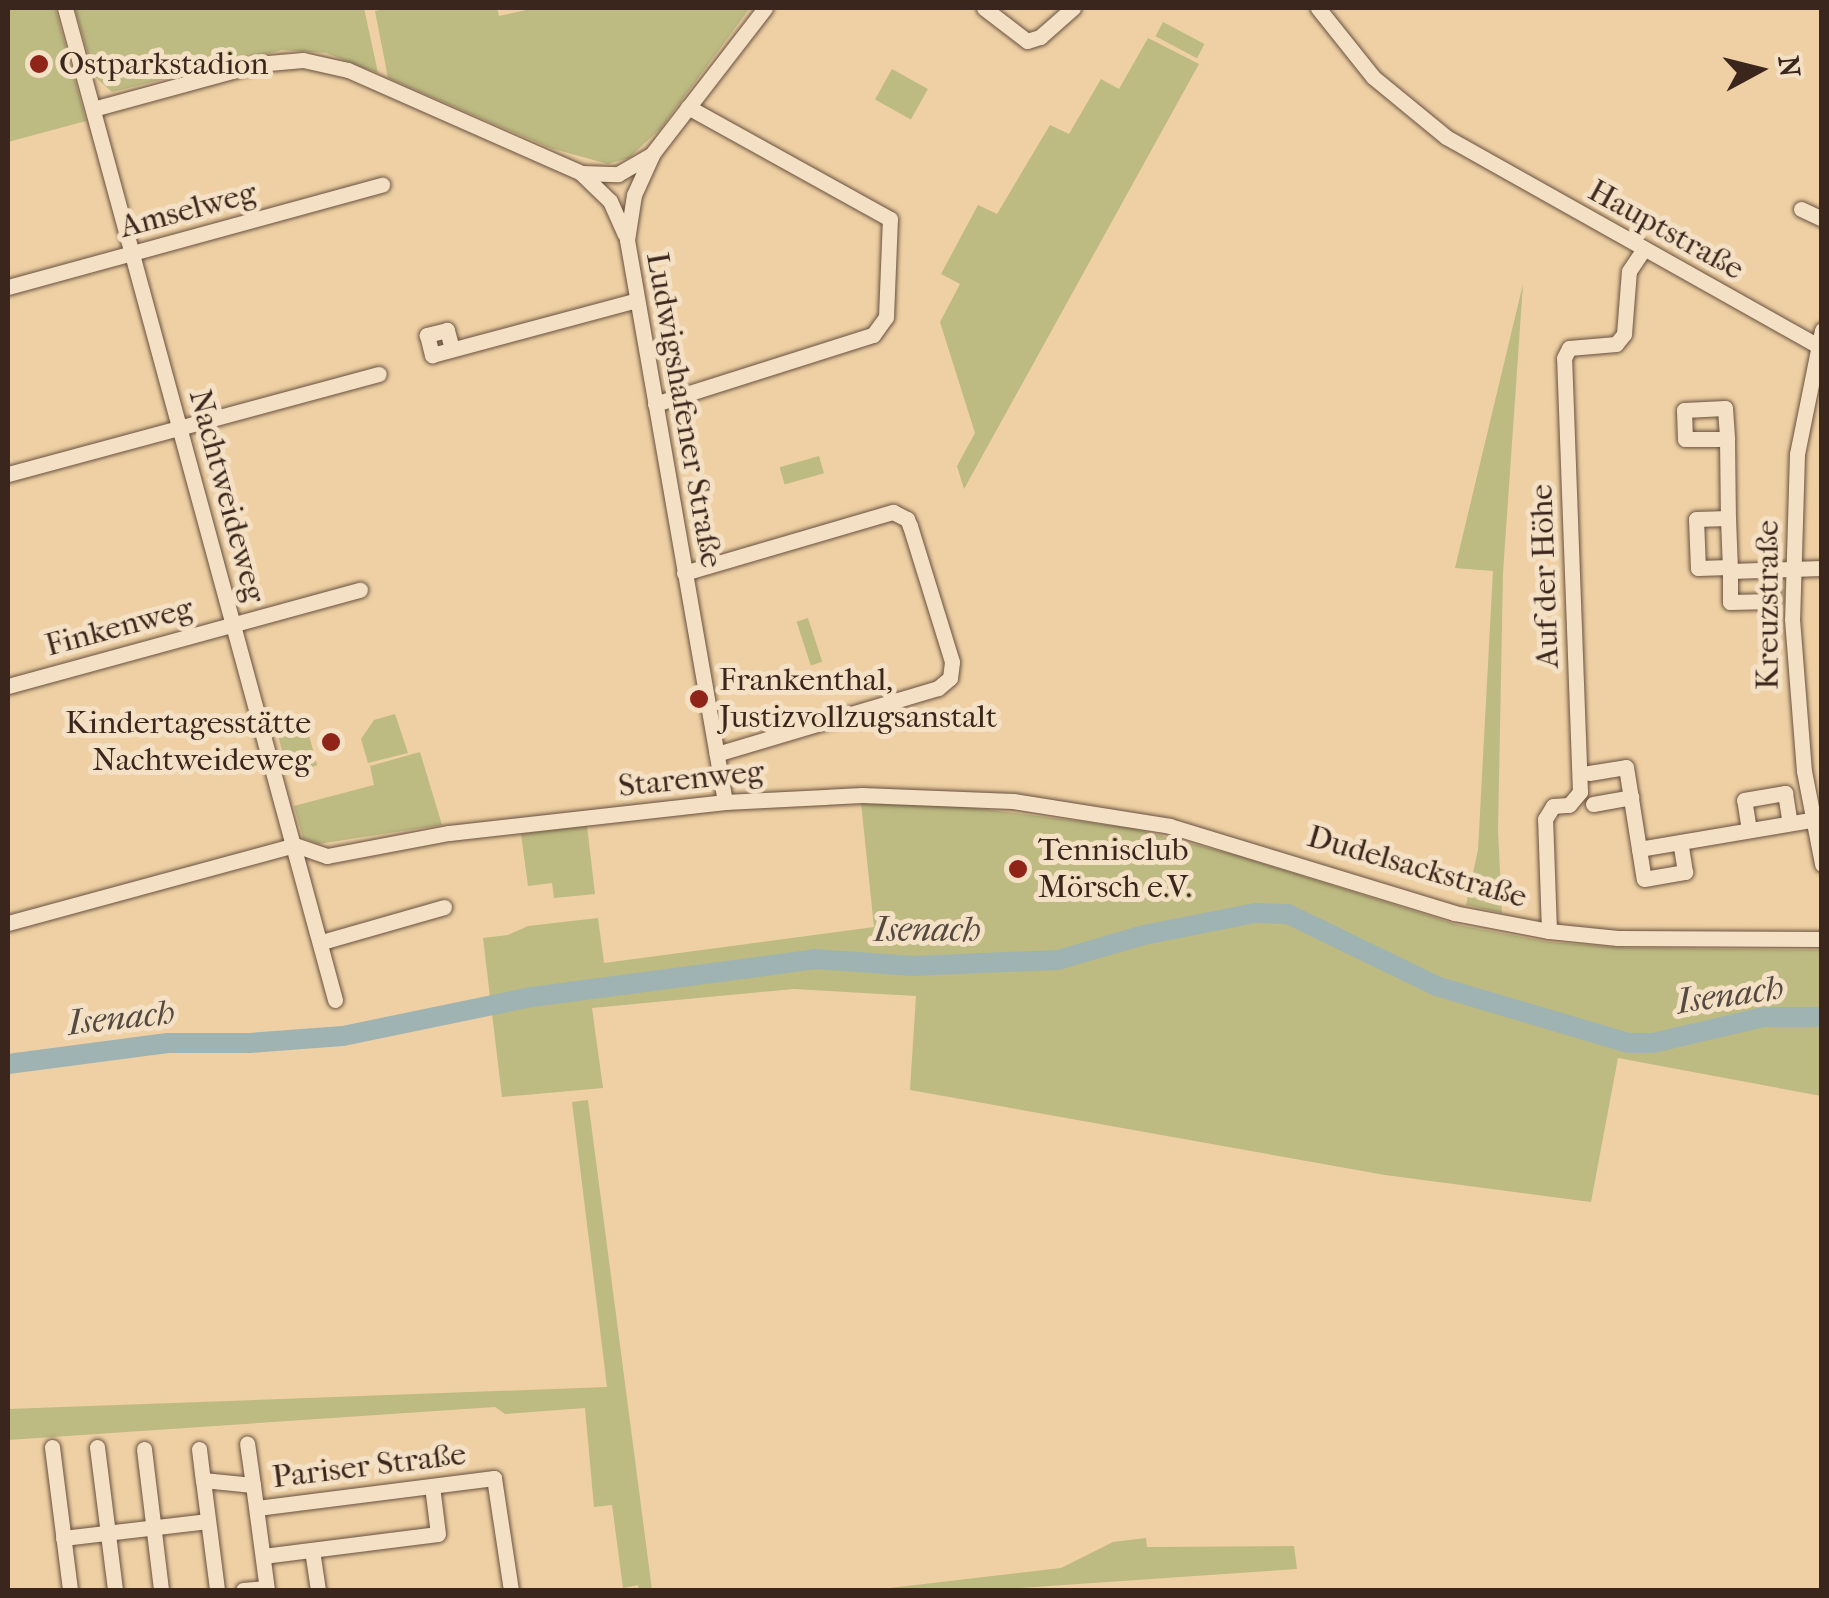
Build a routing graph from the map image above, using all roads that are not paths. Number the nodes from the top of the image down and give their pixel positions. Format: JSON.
{"nodes":[{"id":1,"x":65,"y":8,"type":"edge"},
{"id":2,"x":765,"y":8,"type":"edge"},
{"id":3,"x":984,"y":8,"type":"edge"},
{"id":4,"x":1073,"y":8,"type":"edge"},
{"id":5,"x":1318,"y":8,"type":"edge"},
{"id":6,"x":688,"y":107,"type":"junction"},
{"id":7,"x":93,"y":109,"type":"junction"},
{"id":8,"x":653,"y":153,"type":"junction"},
{"id":9,"x":581,"y":173,"type":"junction"},
{"id":10,"x":382,"y":186,"type":"dead end"},
{"id":11,"x":1801,"y":209,"type":"dead end"},
{"id":12,"x":1822,"y":220,"type":"edge"},
{"id":13,"x":627,"y":240,"type":"junction"},
{"id":14,"x":1644,"y":249,"type":"junction"},
{"id":15,"x":133,"y":253,"type":"junction"},
{"id":16,"x":8,"y":287,"type":"edge"},
{"id":17,"x":637,"y":300,"type":"junction"},
{"id":18,"x":1820,"y":342,"type":"edge"},
{"id":19,"x":452,"y":349,"type":"dead end"},
{"id":20,"x":379,"y":374,"type":"dead end"},
{"id":21,"x":654,"y":404,"type":"junction"},
{"id":22,"x":180,"y":427,"type":"junction"},
{"id":23,"x":1727,"y":439,"type":"dead end"},
{"id":24,"x":8,"y":474,"type":"edge"},
{"id":25,"x":1728,"y":518,"type":"junction"},
{"id":26,"x":1822,"y":568,"type":"edge"},
{"id":27,"x":1730,"y":569,"type":"junction"},
{"id":28,"x":1792,"y":569,"type":"junction"},
{"id":29,"x":1771,"y":570,"type":"junction"},
{"id":30,"x":684,"y":573,"type":"junction"},
{"id":31,"x":360,"y":590,"type":"dead end"},
{"id":32,"x":234,"y":624,"type":"junction"},
{"id":33,"x":8,"y":686,"type":"edge"},
{"id":34,"x":717,"y":754,"type":"junction"},
{"id":35,"x":1589,"y":773,"type":"dead end"},
{"id":36,"x":1632,"y":797,"type":"junction"},
{"id":37,"x":725,"y":802,"type":"junction"},
{"id":38,"x":1593,"y":804,"type":"dead end"},
{"id":39,"x":1064,"y":808,"type":"joint"},
{"id":40,"x":1817,"y":818,"type":"edge"},
{"id":41,"x":1790,"y":823,"type":"junction"},
{"id":42,"x":1749,"y":830,"type":"junction"},
{"id":43,"x":1680,"y":842,"type":"junction"},
{"id":44,"x":295,"y":844,"type":"junction"},
{"id":45,"x":1638,"y":849,"type":"junction"},
{"id":46,"x":327,"y":856,"type":"junction"},
{"id":47,"x":1822,"y":864,"type":"edge"},
{"id":48,"x":307,"y":886,"type":"junction"},
{"id":49,"x":444,"y":907,"type":"dead end"},
{"id":50,"x":8,"y":923,"type":"edge"},
{"id":51,"x":1549,"y":931,"type":"junction"},
{"id":52,"x":1822,"y":940,"type":"edge"},
{"id":53,"x":322,"y":942,"type":"junction"},
{"id":54,"x":335,"y":1000,"type":"dead end"},
{"id":55,"x":247,"y":1443,"type":"dead end"},
{"id":56,"x":52,"y":1447,"type":"dead end"},
{"id":57,"x":97,"y":1447,"type":"dead end"},
{"id":58,"x":199,"y":1449,"type":"dead end"},
{"id":59,"x":144,"y":1450,"type":"dead end"},
{"id":60,"x":203,"y":1480,"type":"junction"},
{"id":61,"x":253,"y":1485,"type":"junction"},
{"id":62,"x":432,"y":1486,"type":"junction"},
{"id":63,"x":257,"y":1508,"type":"junction"},
{"id":64,"x":208,"y":1521,"type":"junction"},
{"id":65,"x":153,"y":1528,"type":"junction"},
{"id":66,"x":107,"y":1532,"type":"junction"},
{"id":67,"x":63,"y":1538,"type":"junction"},
{"id":68,"x":312,"y":1550,"type":"junction"},
{"id":69,"x":262,"y":1556,"type":"junction"},
{"id":70,"x":266,"y":1589,"type":"edge"},
{"id":71,"x":70,"y":1590,"type":"edge"},
{"id":72,"x":115,"y":1590,"type":"edge"},
{"id":73,"x":161,"y":1590,"type":"edge"},
{"id":74,"x":217,"y":1590,"type":"edge"},
{"id":75,"x":243,"y":1590,"type":"edge"},
{"id":76,"x":318,"y":1590,"type":"edge"},
{"id":77,"x":510,"y":1590,"type":"edge"}],
"edges":[{"from":1,"to":7,"type":"street","name":"Nachtweideweg"},
{"from":2,"to":6,"type":"street","name":"Ludwigshafener Straße"},
{"from":3,"to":4,"type":"street"},
{"from":5,"to":14,"type":"street","name":"Hauptstraße"},
{"from":6,"to":8,"type":"street","name":"Ludwigshafener Straße"},
{"from":6,"to":21,"type":"street"},
{"from":7,"to":9,"type":"street"},
{"from":7,"to":15,"type":"street","name":"Nachtweideweg"},
{"from":8,"to":9,"type":"street"},
{"from":8,"to":13,"type":"street","name":"Ludwigshafener Straße"},
{"from":9,"to":13,"type":"street"},
{"from":10,"to":15,"type":"street","name":"Amselweg"},
{"from":11,"to":12,"type":"street"},
{"from":13,"to":17,"type":"street","name":"Ludwigshafener Straße"},
{"from":14,"to":18,"type":"street","name":"Hauptstraße"},
{"from":14,"to":51,"type":"street","name":"Auf der Höhe"},
{"from":15,"to":16,"type":"street","name":"Amselweg"},
{"from":15,"to":22,"type":"street","name":"Nachtweideweg"},
{"from":17,"to":19,"type":"street"},
{"from":17,"to":21,"type":"street","name":"Ludwigshafener Straße"},
{"from":18,"to":28,"type":"street","name":"Kreuzstraße"},
{"from":20,"to":22,"type":"street"},
{"from":21,"to":30,"type":"street","name":"Ludwigshafener Straße"},
{"from":22,"to":24,"type":"street"},
{"from":22,"to":32,"type":"street","name":"Nachtweideweg"},
{"from":23,"to":25,"type":"street"},
{"from":25,"to":27,"type":"street"},
{"from":25,"to":27,"type":"street"},
{"from":26,"to":28,"type":"street"},
{"from":27,"to":29,"type":"street"},
{"from":27,"to":29,"type":"street"},
{"from":28,"to":29,"type":"street"},
{"from":28,"to":40,"type":"street","name":"Kreuzstraße"},
{"from":30,"to":34,"type":"street","name":"Ludwigshafener Straße"},
{"from":30,"to":34,"type":"street"},
{"from":31,"to":32,"type":"street","name":"Finkenweg"},
{"from":32,"to":33,"type":"street","name":"Finkenweg"},
{"from":32,"to":44,"type":"street","name":"Nachtweideweg"},
{"from":34,"to":37,"type":"street","name":"Ludwigshafener Straße"},
{"from":35,"to":36,"type":"street"},
{"from":36,"to":38,"type":"street"},
{"from":36,"to":45,"type":"street"},
{"from":37,"to":39,"type":"street","name":"Starenweg"},
{"from":37,"to":46,"type":"street","name":"Starenweg"},
{"from":39,"to":51,"type":"street","name":"Dudelsackstraße"},
{"from":40,"to":41,"type":"street"},
{"from":40,"to":47,"type":"street","name":"Kreuzstraße"},
{"from":41,"to":42,"type":"street"},
{"from":41,"to":42,"type":"street"},
{"from":42,"to":43,"type":"street"},
{"from":43,"to":45,"type":"street"},
{"from":43,"to":45,"type":"street"},
{"from":44,"to":46,"type":"street"},
{"from":44,"to":48,"type":"street","name":"Nachtweideweg"},
{"from":44,"to":50,"type":"street"},
{"from":46,"to":48,"type":"street"},
{"from":48,"to":53,"type":"street","name":"Nachtweideweg"},
{"from":49,"to":53,"type":"street"},
{"from":51,"to":52,"type":"street","name":"Dudelsackstraße"},
{"from":53,"to":54,"type":"street","name":"Nachtweideweg"},
{"from":55,"to":61,"type":"street","name":"Pariser Straße"},
{"from":56,"to":67,"type":"street"},
{"from":57,"to":66,"type":"street"},
{"from":58,"to":60,"type":"street"},
{"from":59,"to":65,"type":"street"},
{"from":60,"to":61,"type":"street"},
{"from":60,"to":64,"type":"street"},
{"from":61,"to":63,"type":"street","name":"Pariser Straße"},
{"from":62,"to":63,"type":"street","name":"Pariser Straße"},
{"from":62,"to":68,"type":"street"},
{"from":62,"to":77,"type":"street","name":"Pariser Straße"},
{"from":63,"to":69,"type":"street","name":"Pariser Straße"},
{"from":64,"to":65,"type":"street"},
{"from":64,"to":74,"type":"street"},
{"from":65,"to":66,"type":"street"},
{"from":65,"to":73,"type":"street"},
{"from":66,"to":67,"type":"street"},
{"from":66,"to":72,"type":"street"},
{"from":67,"to":71,"type":"street"},
{"from":68,"to":69,"type":"street"},
{"from":68,"to":76,"type":"street"},
{"from":69,"to":70,"type":"street","name":"Pariser Straße"},
{"from":70,"to":75,"type":"street"}]}
